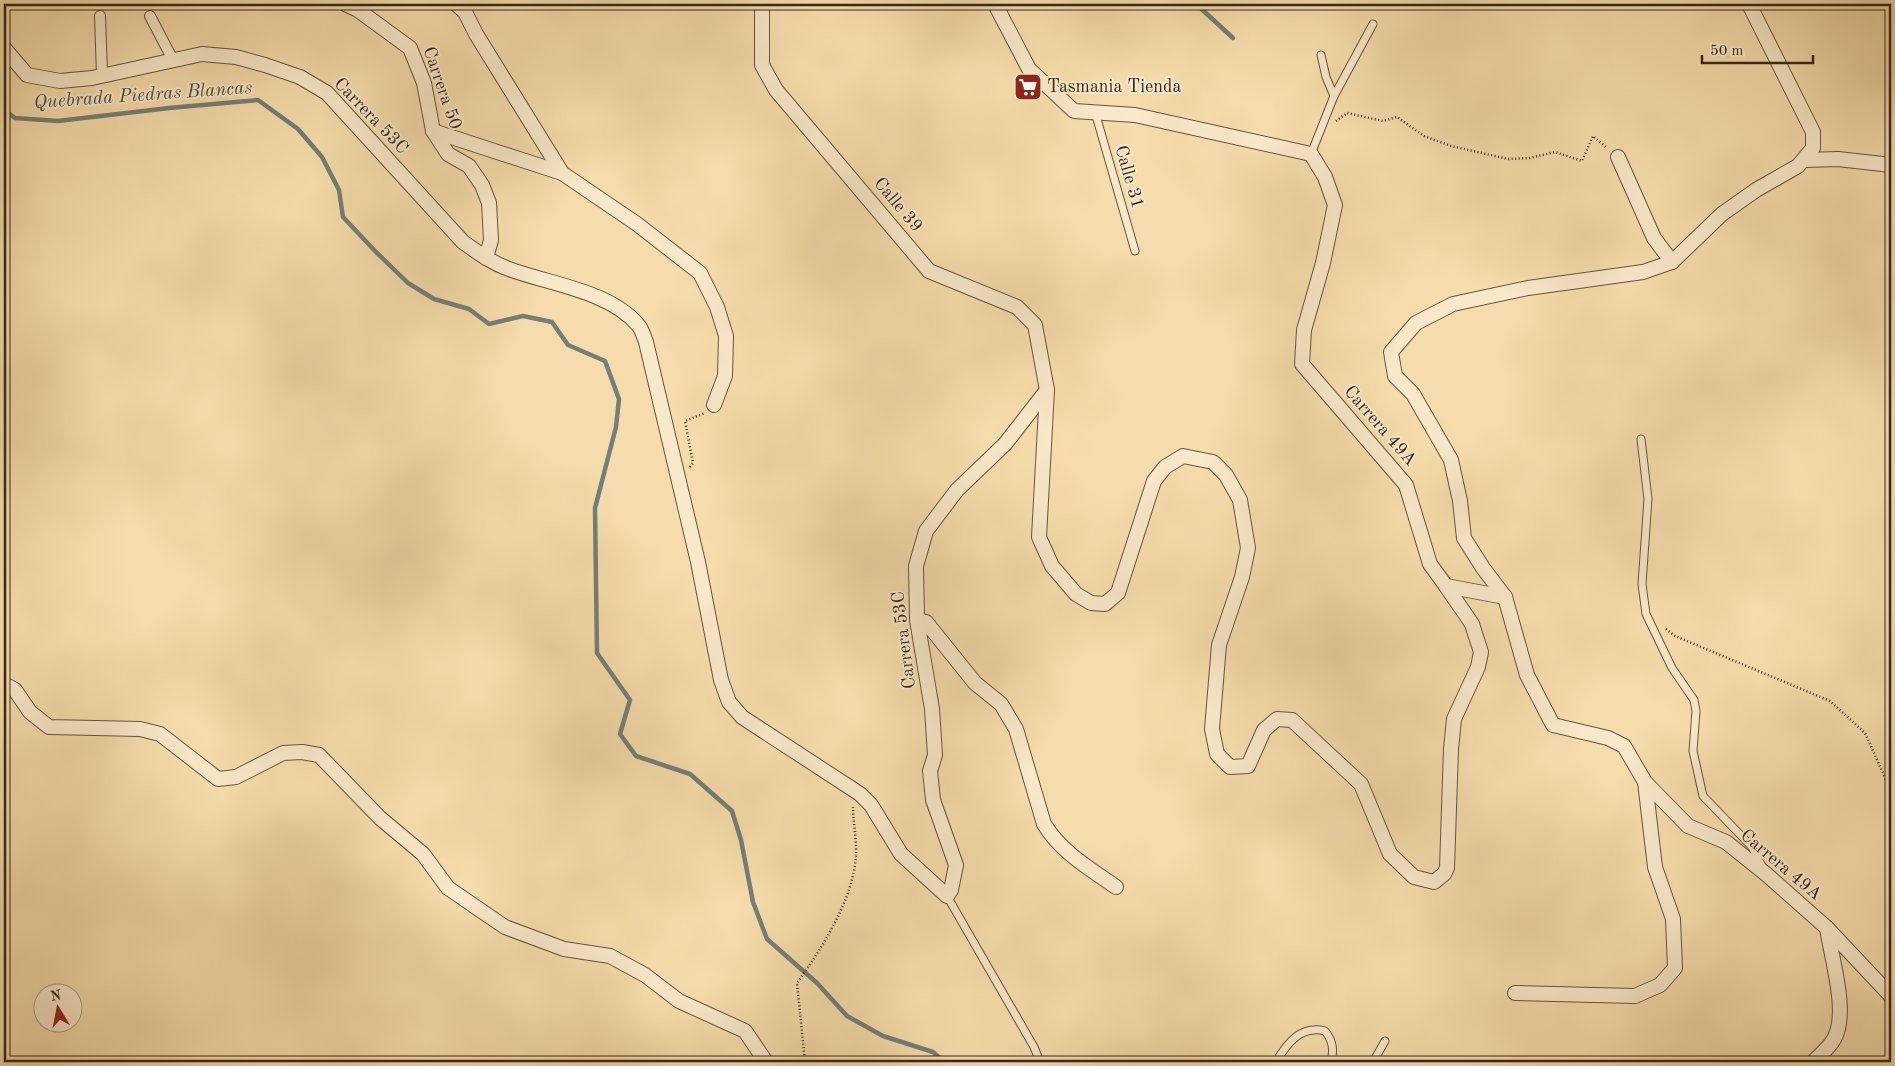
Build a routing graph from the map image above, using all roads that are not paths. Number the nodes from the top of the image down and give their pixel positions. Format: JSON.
{"nodes":[{"id":1,"x":345,"y":4,"type":"edge"},
{"id":2,"x":456,"y":4,"type":"edge"},
{"id":3,"x":762,"y":4,"type":"edge"},
{"id":4,"x":996,"y":4,"type":"edge"},
{"id":5,"x":1749,"y":4,"type":"edge"},
{"id":6,"x":100,"y":16,"type":"dead end"},
{"id":7,"x":150,"y":16,"type":"dead end"},
{"id":8,"x":1373,"y":24,"type":"dead end"},
{"id":9,"x":4,"y":48,"type":"edge"},
{"id":10,"x":1321,"y":56,"type":"dead end"},
{"id":11,"x":172,"y":60,"type":"junction"},
{"id":12,"x":102,"y":75,"type":"junction"},
{"id":13,"x":1334,"y":96,"type":"junction"},
{"id":14,"x":1095,"y":112,"type":"junction"},
{"id":15,"x":433,"y":131,"type":"junction"},
{"id":16,"x":1311,"y":154,"type":"junction"},
{"id":17,"x":1618,"y":158,"type":"road end"},
{"id":18,"x":1804,"y":160,"type":"junction"},
{"id":19,"x":1891,"y":164,"type":"edge"},
{"id":20,"x":562,"y":173,"type":"junction"},
{"id":21,"x":1134,"y":251,"type":"dead end"},
{"id":22,"x":486,"y":258,"type":"junction"},
{"id":23,"x":1672,"y":262,"type":"junction"},
{"id":24,"x":1047,"y":390,"type":"junction"},
{"id":25,"x":714,"y":405,"type":"road end"},
{"id":26,"x":1641,"y":439,"type":"dead end"},
{"id":27,"x":1446,"y":586,"type":"junction"},
{"id":28,"x":1505,"y":597,"type":"junction"},
{"id":29,"x":917,"y":620,"type":"junction"},
{"id":30,"x":4,"y":684,"type":"edge"},
{"id":31,"x":1645,"y":782,"type":"junction"},
{"id":32,"x":1766,"y":874,"type":"junction"},
{"id":33,"x":1116,"y":886,"type":"dead end"},
{"id":34,"x":948,"y":896,"type":"junction"},
{"id":35,"x":1827,"y":928,"type":"junction"},
{"id":36,"x":1515,"y":992,"type":"dead end"},
{"id":37,"x":1891,"y":996,"type":"edge"},
{"id":38,"x":1385,"y":1041,"type":"dead end"},
{"id":39,"x":766,"y":1062,"type":"edge"},
{"id":40,"x":1040,"y":1062,"type":"edge"},
{"id":41,"x":1276,"y":1062,"type":"edge"},
{"id":42,"x":1331,"y":1062,"type":"edge"},
{"id":43,"x":1373,"y":1062,"type":"edge"},
{"id":44,"x":1813,"y":1062,"type":"edge"}],
"edges":[{"from":1,"to":15,"type":"street","name":"Carrera 50"},
{"from":2,"to":20,"type":"street"},
{"from":3,"to":24,"type":"street","name":"Calle 39"},
{"from":4,"to":14,"type":"street"},
{"from":5,"to":18,"type":"street"},
{"from":6,"to":12,"type":"street"},
{"from":7,"to":11,"type":"street"},
{"from":8,"to":13,"type":"lane"},
{"from":9,"to":12,"type":"street","name":"Carrera 53C"},
{"from":10,"to":13,"type":"lane"},
{"from":11,"to":12,"type":"street","name":"Carrera 53C"},
{"from":11,"to":22,"type":"street","name":"Carrera 53C"},
{"from":13,"to":16,"type":"lane"},
{"from":14,"to":16,"type":"street"},
{"from":14,"to":21,"type":"lane","name":"Calle 31"},
{"from":15,"to":20,"type":"street"},
{"from":15,"to":22,"type":"street","name":"Carrera 50"},
{"from":16,"to":27,"type":"street","name":"Carrera 49A"},
{"from":17,"to":23,"type":"street"},
{"from":18,"to":19,"type":"street"},
{"from":18,"to":23,"type":"street"},
{"from":20,"to":25,"type":"street"},
{"from":22,"to":34,"type":"street","name":"Carrera 53C"},
{"from":23,"to":28,"type":"street"},
{"from":24,"to":27,"type":"street","name":"Calle 39"},
{"from":24,"to":29,"type":"street","name":"Carrera 53C"},
{"from":26,"to":32,"type":"lane"},
{"from":27,"to":28,"type":"street"},
{"from":28,"to":31,"type":"street","name":"Carrera 49A"},
{"from":29,"to":33,"type":"street"},
{"from":29,"to":34,"type":"street","name":"Carrera 53C"},
{"from":30,"to":39,"type":"street"},
{"from":31,"to":32,"type":"street","name":"Carrera 49A"},
{"from":31,"to":36,"type":"street"},
{"from":32,"to":35,"type":"street","name":"Carrera 49A"},
{"from":34,"to":40,"type":"lane"},
{"from":35,"to":37,"type":"street","name":"Carrera 49A"},
{"from":35,"to":44,"type":"street"},
{"from":38,"to":43,"type":"lane"},
{"from":41,"to":42,"type":"lane"}]}
